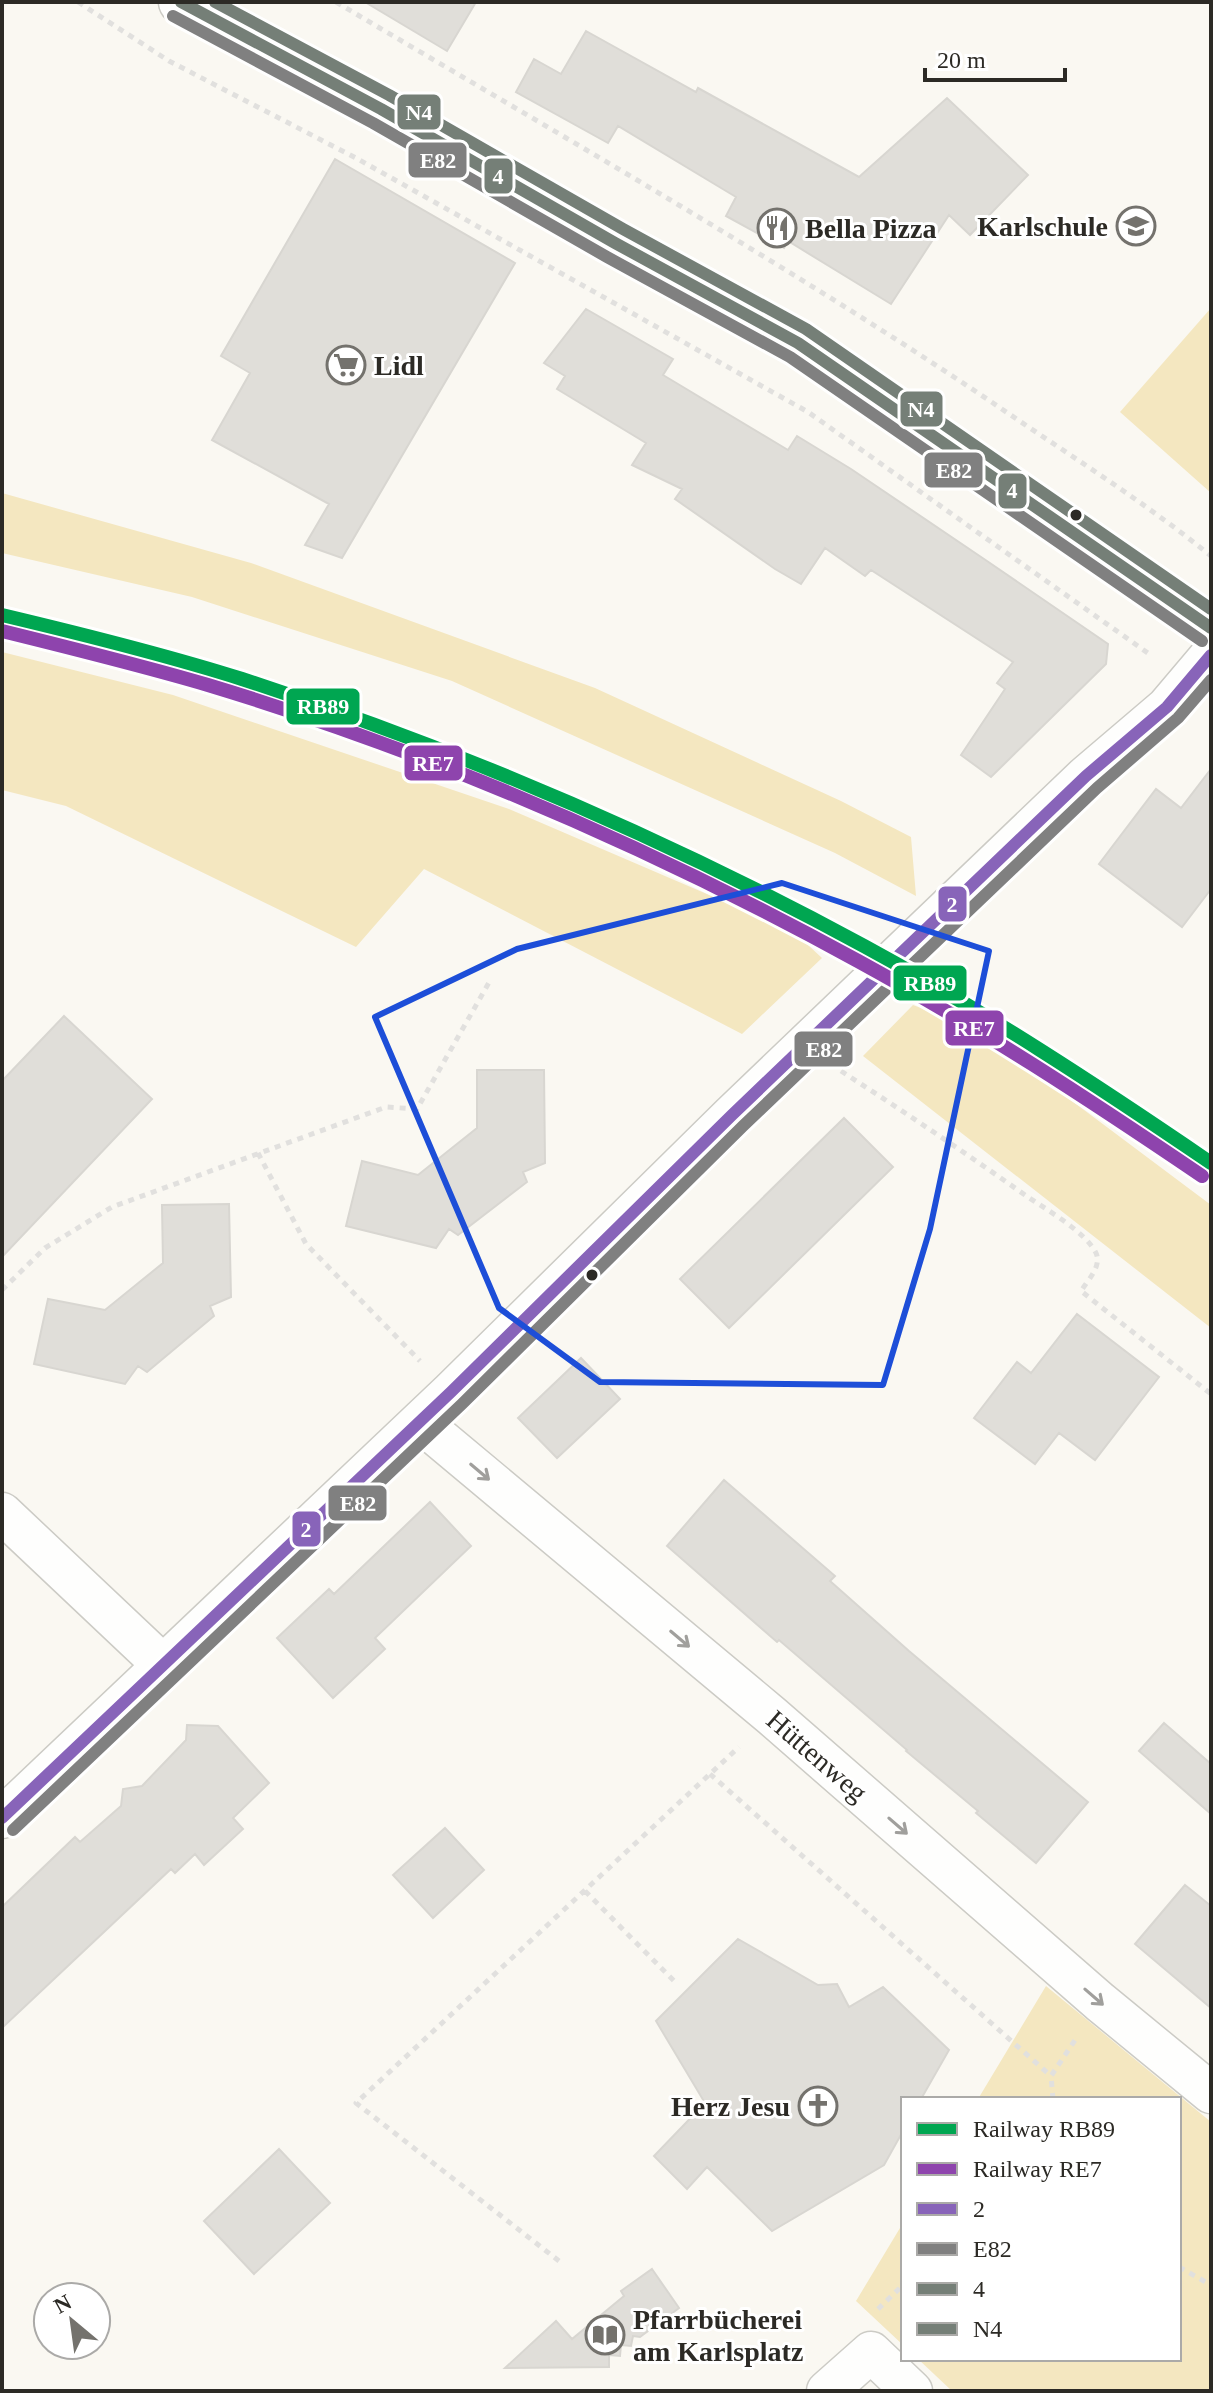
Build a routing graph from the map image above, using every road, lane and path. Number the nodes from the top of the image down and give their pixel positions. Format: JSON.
{"nodes":[{"id":1,"x":78,"y":2,"type":"edge"},
{"id":2,"x":181,"y":2,"type":"edge"},
{"id":3,"x":336,"y":2,"type":"edge"},
{"id":4,"x":1211,"y":556,"type":"edge"},
{"id":5,"x":1211,"y":628,"type":"edge"},
{"id":6,"x":1200,"y":669,"type":"edge"},
{"id":7,"x":491,"y":979,"type":"dead end"},
{"id":8,"x":803,"y":1047,"type":"junction"},
{"id":9,"x":258,"y":1153,"type":"junction"},
{"id":10,"x":2,"y":1290,"type":"edge"},
{"id":11,"x":451,"y":1392,"type":"junction"},
{"id":12,"x":1211,"y":1394,"type":"edge"},
{"id":13,"x":420,"y":1422,"type":"junction"},
{"id":14,"x":2,"y":1513,"type":"edge"},
{"id":15,"x":163,"y":1665,"type":"junction"},
{"id":16,"x":772,"y":1716,"type":"junction"},
{"id":17,"x":710,"y":1774,"type":"junction"},
{"id":18,"x":2,"y":1818,"type":"edge"},
{"id":19,"x":585,"y":1891,"type":"junction"},
{"id":20,"x":677,"y":1984,"type":"dead end"},
{"id":21,"x":1100,"y":2002,"type":"junction"},
{"id":22,"x":1051,"y":2076,"type":"junction"},
{"id":23,"x":1211,"y":2093,"type":"edge"},
{"id":24,"x":1053,"y":2097,"type":"edge"},
{"id":25,"x":559,"y":2261,"type":"dead end"},
{"id":26,"x":1181,"y":2268,"type":"edge"},
{"id":27,"x":1211,"y":2285,"type":"edge"},
{"id":28,"x":827,"y":2391,"type":"edge"},
{"id":29,"x":912,"y":2391,"type":"edge"}],
"edges":[{"from":1,"to":6,"type":"path"},
{"from":2,"to":5,"type":"main road"},
{"from":3,"to":4,"type":"path"},
{"from":6,"to":8,"type":"street"},
{"from":7,"to":9,"type":"path"},
{"from":8,"to":11,"type":"street"},
{"from":8,"to":12,"type":"path"},
{"from":9,"to":10,"type":"path"},
{"from":9,"to":11,"type":"path"},
{"from":11,"to":13,"type":"street"},
{"from":13,"to":15,"type":"street"},
{"from":13,"to":16,"type":"street","name":"Hüttenweg","one_way":true},
{"from":14,"to":15,"type":"street"},
{"from":15,"to":18,"type":"street"},
{"from":16,"to":17,"type":"path"},
{"from":16,"to":21,"type":"street","name":"Hüttenweg","one_way":true},
{"from":17,"to":19,"type":"path"},
{"from":17,"to":22,"type":"path"},
{"from":19,"to":20,"type":"path"},
{"from":19,"to":25,"type":"path"},
{"from":21,"to":22,"type":"path"},
{"from":21,"to":23,"type":"street","name":"Hüttenweg"},
{"from":22,"to":24,"type":"path"},
{"from":26,"to":27,"type":"path"},
{"from":28,"to":29,"type":"street"}]}
